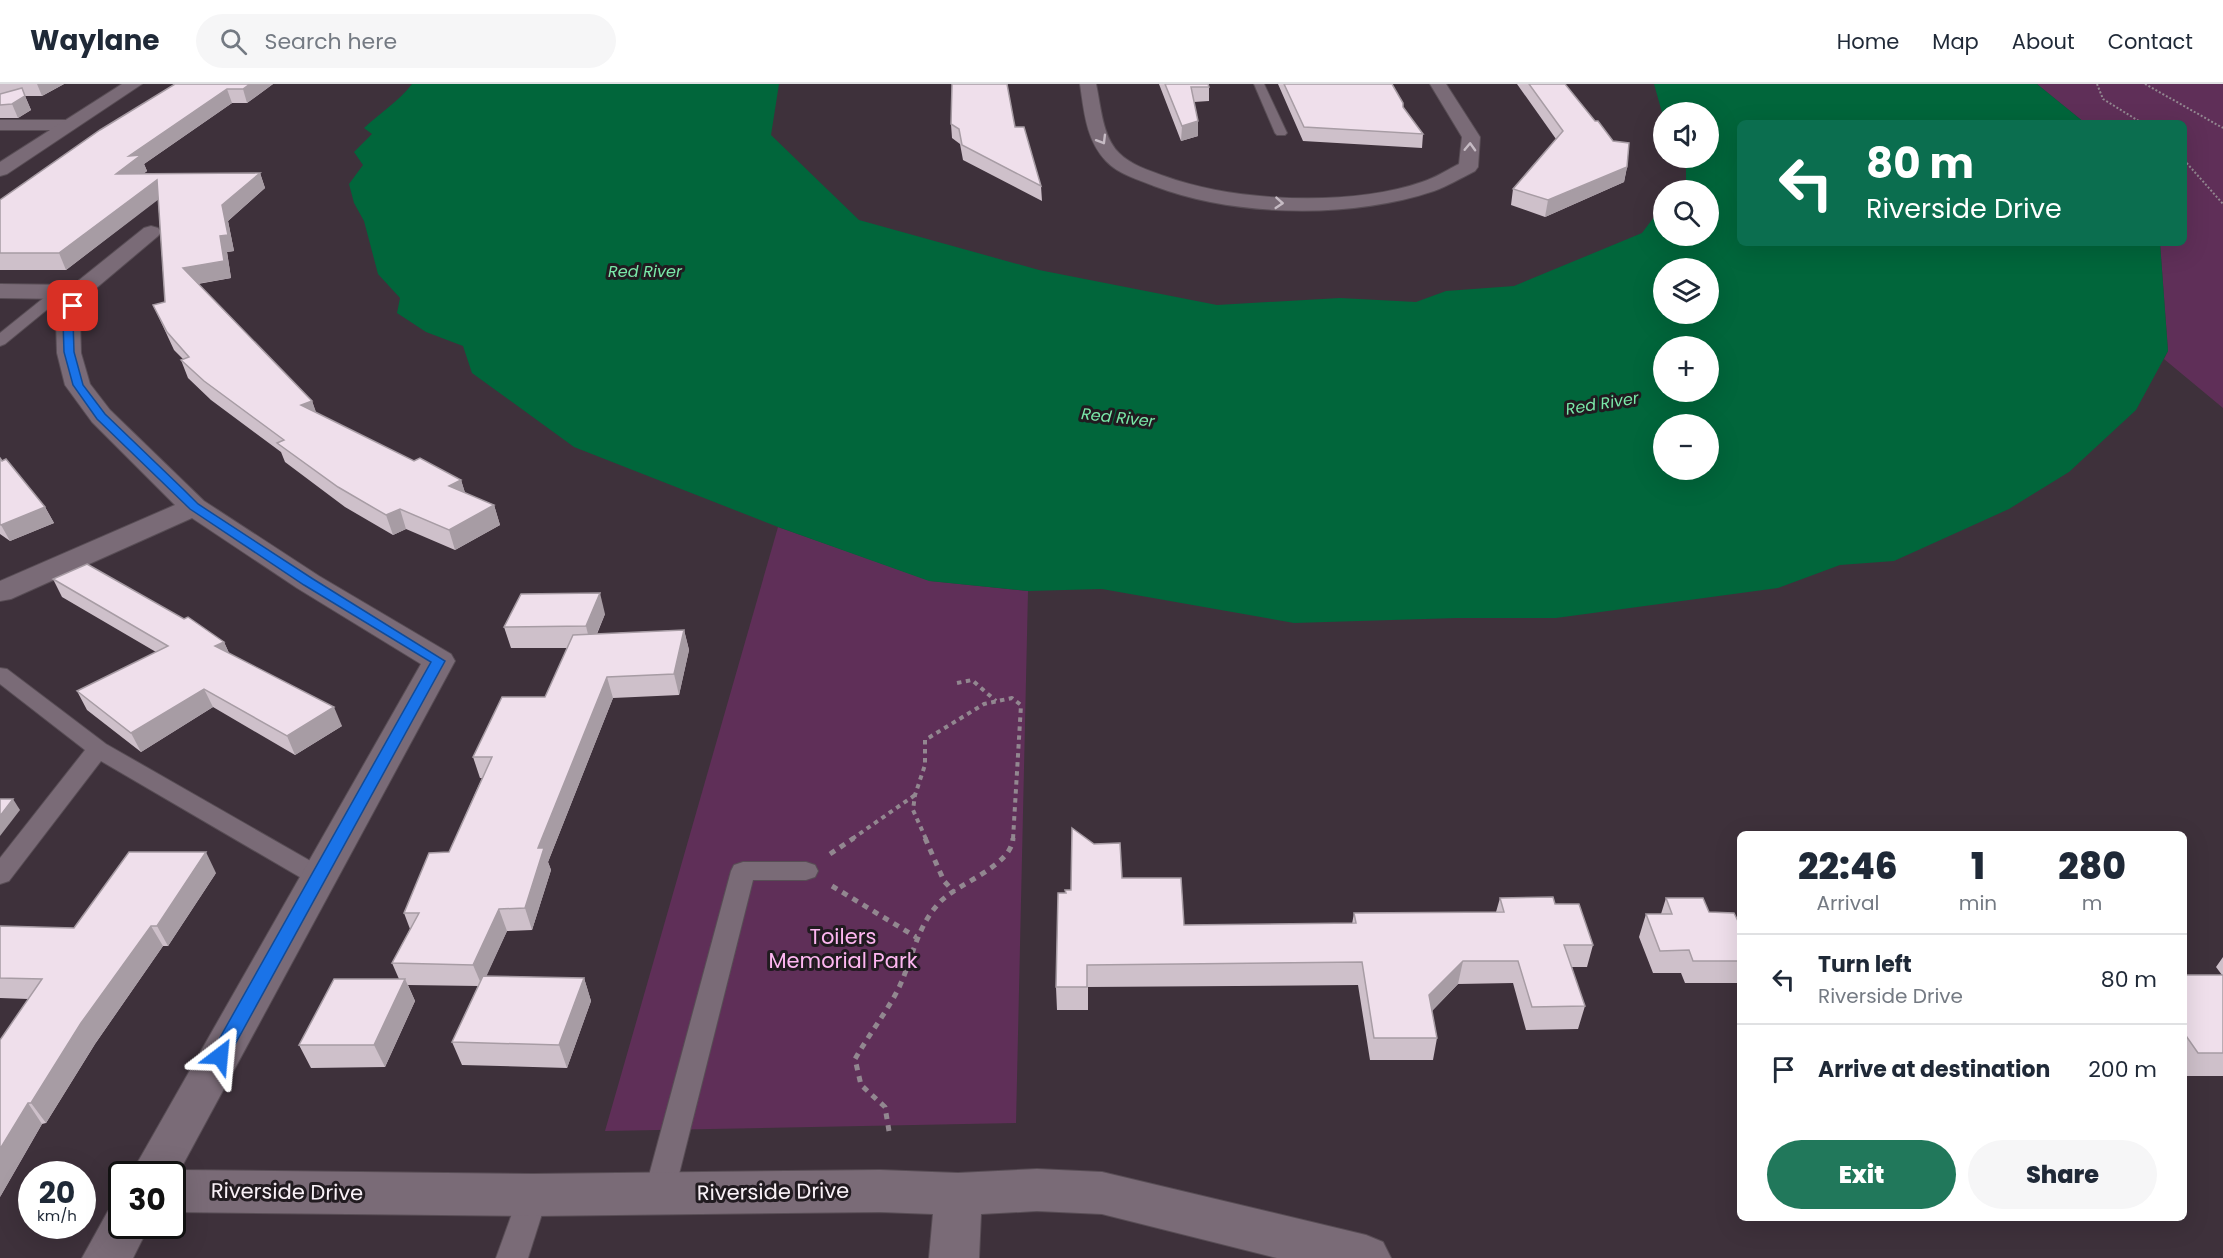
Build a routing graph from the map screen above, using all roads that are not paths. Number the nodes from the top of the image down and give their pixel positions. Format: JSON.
{"nodes":[{"id":1,"x":134,"y":84,"type":"edge"},
{"id":2,"x":1088,"y":84,"type":"edge"},
{"id":3,"x":1259,"y":84,"type":"edge"},
{"id":4,"x":1438,"y":84,"type":"edge"},
{"id":5,"x":0,"y":125,"type":"edge"},
{"id":6,"x":68,"y":125,"type":"junction"},
{"id":7,"x":1281,"y":133,"type":"dead end"},
{"id":8,"x":0,"y":170,"type":"edge"},
{"id":9,"x":151,"y":232,"type":"dead end"},
{"id":10,"x":0,"y":291,"type":"edge"},
{"id":11,"x":69,"y":292,"type":"junction"},
{"id":12,"x":0,"y":340,"type":"edge"},
{"id":13,"x":194,"y":507,"type":"junction"},
{"id":14,"x":0,"y":592,"type":"edge"},
{"id":15,"x":0,"y":674,"type":"edge"},
{"id":16,"x":98,"y":749,"type":"junction"},
{"id":17,"x":806,"y":871,"type":"road end"},
{"id":18,"x":0,"y":875,"type":"edge"},
{"id":19,"x":319,"y":877,"type":"junction"},
{"id":20,"x":161,"y":1161,"type":"edge"},
{"id":21,"x":186,"y":1191,"type":"edge"},
{"id":22,"x":659,"y":1194,"type":"junction"},
{"id":23,"x":958,"y":1194,"type":"junction"},
{"id":24,"x":533,"y":1195,"type":"junction"},
{"id":25,"x":118,"y":1239,"type":"edge"},
{"id":26,"x":107,"y":1258,"type":"edge"},
{"id":27,"x":512,"y":1258,"type":"edge"},
{"id":28,"x":954,"y":1258,"type":"edge"},
{"id":29,"x":1366,"y":1258,"type":"edge"}],
"edges":[{"from":1,"to":6,"type":"street"},
{"from":2,"to":4,"type":"street","one_way":true},
{"from":3,"to":7,"type":"lane"},
{"from":5,"to":6,"type":"street"},
{"from":6,"to":8,"type":"street"},
{"from":9,"to":11,"type":"street"},
{"from":10,"to":11,"type":"street"},
{"from":11,"to":12,"type":"lane"},
{"from":11,"to":13,"type":"street"},
{"from":13,"to":14,"type":"street"},
{"from":13,"to":19,"type":"street"},
{"from":15,"to":16,"type":"lane"},
{"from":16,"to":18,"type":"lane"},
{"from":16,"to":19,"type":"lane"},
{"from":17,"to":22,"type":"lane"},
{"from":19,"to":20,"type":"street"},
{"from":21,"to":24,"type":"street","name":"Riverside Drive"},
{"from":22,"to":23,"type":"street","name":"Riverside Drive"},
{"from":22,"to":24,"type":"street","name":"Riverside Drive"},
{"from":23,"to":28,"type":"street"},
{"from":23,"to":29,"type":"street","name":"Riverside Drive"},
{"from":24,"to":27,"type":"lane"},
{"from":25,"to":26,"type":"street"}]}
